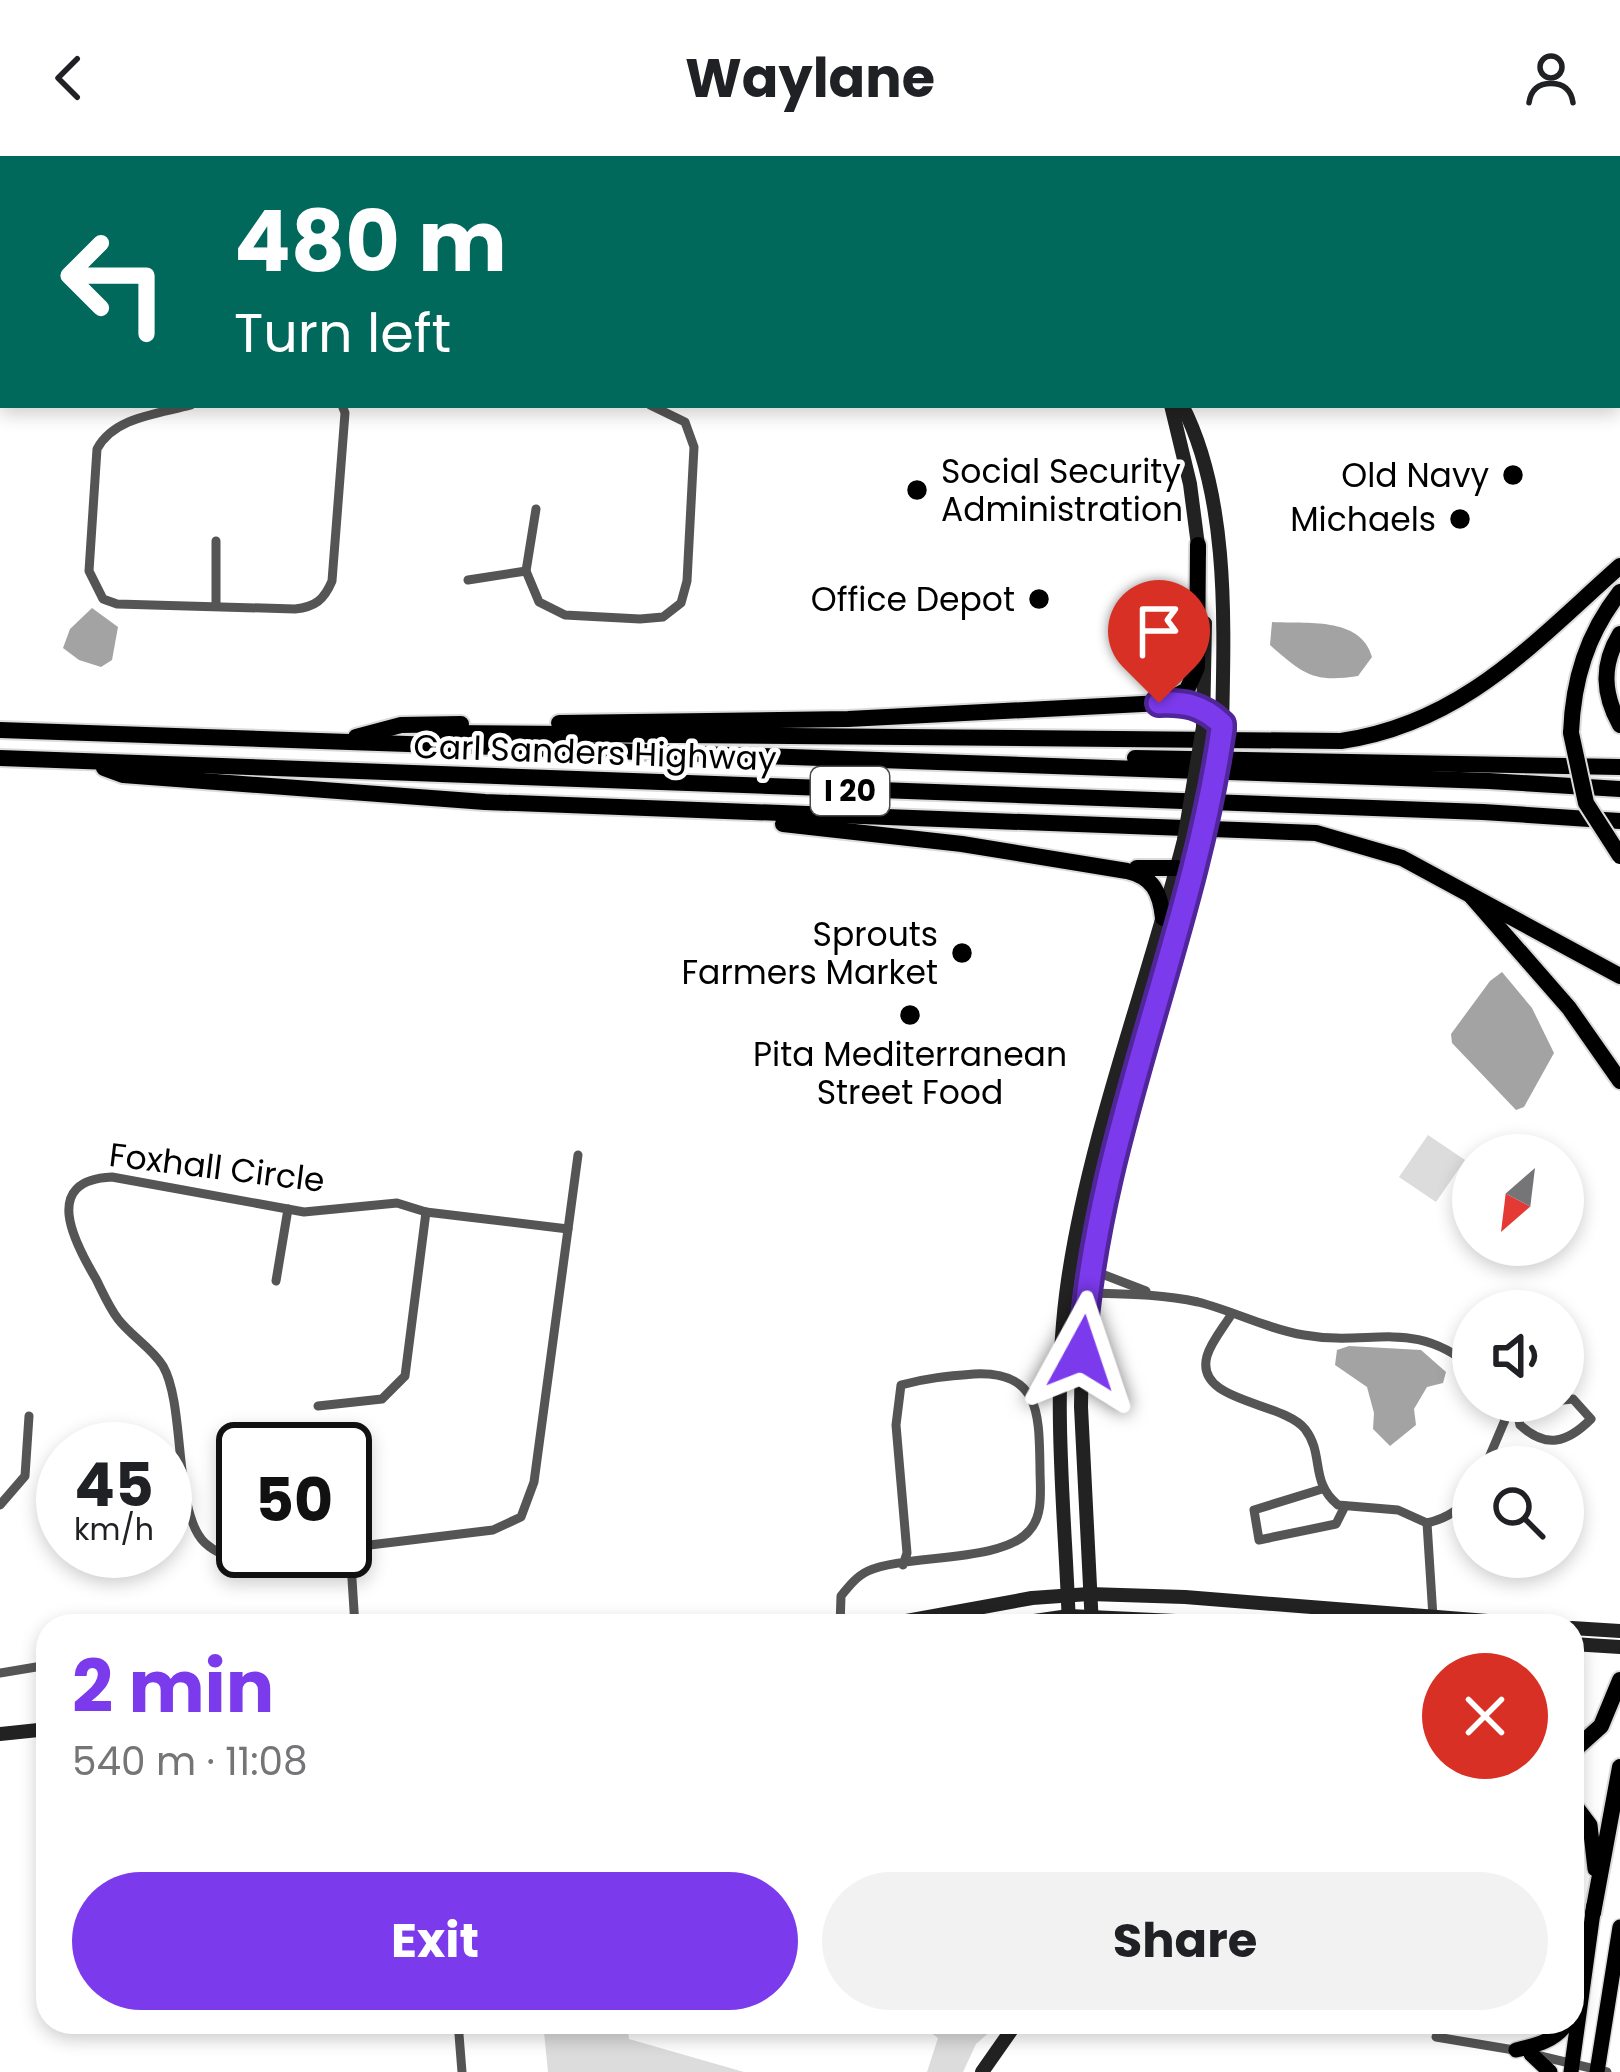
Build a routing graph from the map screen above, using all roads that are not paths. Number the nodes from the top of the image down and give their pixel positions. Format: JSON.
{"nodes":[{"id":1,"x":138,"y":408,"type":"edge"},
{"id":2,"x":180,"y":408,"type":"edge"},
{"id":3,"x":343,"y":408,"type":"edge"},
{"id":4,"x":656,"y":408,"type":"edge"},
{"id":5,"x":1168,"y":408,"type":"edge"},
{"id":6,"x":1184,"y":408,"type":"edge"},
{"id":7,"x":1196,"y":408,"type":"edge"},
{"id":8,"x":140,"y":419,"type":"junction"},
{"id":9,"x":1200,"y":441,"type":"junction"},
{"id":10,"x":536,"y":509,"type":"dead end"},
{"id":11,"x":216,"y":541,"type":"dead end"},
{"id":12,"x":1198,"y":545,"type":"junction"},
{"id":13,"x":1620,"y":566,"type":"edge"},
{"id":14,"x":526,"y":571,"type":"junction"},
{"id":15,"x":468,"y":580,"type":"dead end"},
{"id":16,"x":1620,"y":592,"type":"edge"},
{"id":17,"x":216,"y":606,"type":"junction"},
{"id":18,"x":1620,"y":634,"type":"edge"},
{"id":19,"x":1159,"y":703,"type":"junction"},
{"id":20,"x":1203,"y":718,"type":"junction"},
{"id":21,"x":1620,"y":725,"type":"edge"},
{"id":22,"x":1222,"y":726,"type":"junction"},
{"id":23,"x":0,"y":730,"type":"edge"},
{"id":24,"x":338,"y":742,"type":"junction"},
{"id":25,"x":421,"y":746,"type":"junction"},
{"id":26,"x":0,"y":758,"type":"edge"},
{"id":27,"x":80,"y":760,"type":"junction"},
{"id":28,"x":1012,"y":765,"type":"junction"},
{"id":29,"x":1620,"y":767,"type":"edge"},
{"id":30,"x":1620,"y":789,"type":"edge"},
{"id":31,"x":709,"y":811,"type":"junction"},
{"id":32,"x":1620,"y":821,"type":"edge"},
{"id":33,"x":1029,"y":855,"type":"junction"},
{"id":34,"x":1620,"y":856,"type":"edge"},
{"id":35,"x":1196,"y":864,"type":"junction"},
{"id":36,"x":1177,"y":868,"type":"junction"},
{"id":37,"x":1468,"y":891,"type":"junction"},
{"id":38,"x":1163,"y":918,"type":"junction"},
{"id":39,"x":1620,"y":976,"type":"edge"},
{"id":40,"x":1620,"y":1081,"type":"edge"},
{"id":41,"x":1099,"y":1143,"type":"junction"},
{"id":42,"x":1115,"y":1150,"type":"junction"},
{"id":43,"x":578,"y":1155,"type":"dead end"},
{"id":44,"x":288,"y":1209,"type":"junction"},
{"id":45,"x":426,"y":1212,"type":"junction"},
{"id":46,"x":568,"y":1229,"type":"junction"},
{"id":47,"x":1089,"y":1269,"type":"junction"},
{"id":48,"x":276,"y":1281,"type":"dead end"},
{"id":49,"x":1087,"y":1293,"type":"junction"},
{"id":50,"x":1156,"y":1296,"type":"junction"},
{"id":51,"x":1232,"y":1315,"type":"junction"},
{"id":52,"x":1452,"y":1353,"type":"edge"},
{"id":53,"x":318,"y":1406,"type":"dead end"},
{"id":54,"x":1060,"y":1410,"type":"junction"},
{"id":55,"x":1584,"y":1411,"type":"edge"},
{"id":56,"x":1036,"y":1412,"type":"junction"},
{"id":57,"x":29,"y":1416,"type":"dead end"},
{"id":58,"x":1519,"y":1422,"type":"edge"},
{"id":59,"x":1322,"y":1489,"type":"junction"},
{"id":60,"x":0,"y":1505,"type":"edge"},
{"id":61,"x":1345,"y":1506,"type":"junction"},
{"id":62,"x":1452,"y":1514,"type":"edge"},
{"id":63,"x":1427,"y":1523,"type":"junction"},
{"id":64,"x":372,"y":1545,"type":"edge"},
{"id":65,"x":216,"y":1551,"type":"edge"},
{"id":66,"x":903,"y":1565,"type":"junction"},
{"id":67,"x":350,"y":1578,"type":"edge"},
{"id":68,"x":1089,"y":1594,"type":"junction"},
{"id":69,"x":1067,"y":1596,"type":"junction"},
{"id":70,"x":354,"y":1614,"type":"edge"},
{"id":71,"x":841,"y":1614,"type":"edge"},
{"id":72,"x":954,"y":1614,"type":"edge"},
{"id":73,"x":1068,"y":1614,"type":"edge"},
{"id":74,"x":1090,"y":1614,"type":"edge"},
{"id":75,"x":1354,"y":1614,"type":"edge"},
{"id":76,"x":1433,"y":1614,"type":"edge"},
{"id":77,"x":1584,"y":1629,"type":"edge"},
{"id":78,"x":1620,"y":1631,"type":"edge"},
{"id":79,"x":1584,"y":1645,"type":"edge"},
{"id":80,"x":1620,"y":1647,"type":"edge"},
{"id":81,"x":36,"y":1667,"type":"edge"},
{"id":82,"x":0,"y":1673,"type":"edge"},
{"id":83,"x":1620,"y":1680,"type":"edge"},
{"id":84,"x":36,"y":1731,"type":"edge"},
{"id":85,"x":0,"y":1734,"type":"edge"},
{"id":86,"x":1584,"y":1741,"type":"edge"},
{"id":87,"x":1620,"y":1767,"type":"edge"},
{"id":88,"x":1584,"y":1815,"type":"edge"},
{"id":89,"x":1594,"y":1913,"type":"junction"},
{"id":90,"x":1620,"y":1927,"type":"edge"},
{"id":91,"x":1584,"y":1977,"type":"edge"},
{"id":92,"x":459,"y":2034,"type":"edge"},
{"id":93,"x":1009,"y":2034,"type":"edge"},
{"id":94,"x":1558,"y":2034,"type":"edge"},
{"id":95,"x":1576,"y":2034,"type":"edge"},
{"id":96,"x":1436,"y":2037,"type":"dead end"},
{"id":97,"x":1523,"y":2052,"type":"junction"},
{"id":98,"x":1571,"y":2068,"type":"edge"},
{"id":99,"x":462,"y":2072,"type":"edge"},
{"id":100,"x":982,"y":2072,"type":"edge"},
{"id":101,"x":1550,"y":2072,"type":"edge"},
{"id":102,"x":1598,"y":2072,"type":"edge"},
{"id":103,"x":1607,"y":2072,"type":"edge"}],
"edges":[{"from":1,"to":8,"type":"street"},
{"from":2,"to":8,"type":"street"},
{"from":3,"to":17,"type":"street"},
{"from":4,"to":14,"type":"street"},
{"from":5,"to":12,"type":"main road"},
{"from":6,"to":9,"type":"main road"},
{"from":7,"to":9,"type":"main road"},
{"from":8,"to":17,"type":"street"},
{"from":9,"to":22,"type":"main road"},
{"from":10,"to":14,"type":"street"},
{"from":11,"to":17,"type":"street"},
{"from":12,"to":19,"type":"highway"},
{"from":12,"to":20,"type":"main road"},
{"from":13,"to":25,"type":"highway"},
{"from":14,"to":15,"type":"street"},
{"from":16,"to":34,"type":"highway","bridge":true},
{"from":18,"to":21,"type":"highway"},
{"from":19,"to":20,"type":"highway"},
{"from":19,"to":24,"type":"highway"},
{"from":20,"to":22,"type":"main road"},
{"from":20,"to":36,"type":"main road","bridge":true},
{"from":22,"to":35,"type":"main road","bridge":true},
{"from":23,"to":24,"type":"highway","name":"Carl Sanders Highway","number":"I 20"},
{"from":24,"to":25,"type":"highway","name":"Carl Sanders Highway","number":"I 20"},
{"from":25,"to":28,"type":"highway","name":"Carl Sanders Highway","number":"I 20"},
{"from":26,"to":27,"type":"highway","name":"Carl Sanders Highway","number":"I 20"},
{"from":27,"to":31,"type":"highway"},
{"from":27,"to":32,"type":"highway","name":"Carl Sanders Highway","number":"I 20"},
{"from":28,"to":29,"type":"highway"},
{"from":28,"to":30,"type":"highway","name":"Carl Sanders Highway","number":"I 20"},
{"from":31,"to":33,"type":"highway"},
{"from":31,"to":37,"type":"highway"},
{"from":33,"to":36,"type":"highway"},
{"from":33,"to":38,"type":"highway"},
{"from":35,"to":36,"type":"main road"},
{"from":35,"to":42,"type":"main road"},
{"from":36,"to":38,"type":"main road"},
{"from":37,"to":39,"type":"highway"},
{"from":37,"to":40,"type":"highway"},
{"from":38,"to":41,"type":"main road"},
{"from":41,"to":42,"type":"main road"},
{"from":41,"to":54,"type":"main road"},
{"from":42,"to":47,"type":"main road"},
{"from":43,"to":46,"type":"street"},
{"from":44,"to":45,"type":"street","name":"Foxhall Circle"},
{"from":44,"to":48,"type":"street"},
{"from":44,"to":65,"type":"street","name":"Foxhall Circle"},
{"from":45,"to":46,"type":"street","name":"Foxhall Circle"},
{"from":45,"to":53,"type":"street"},
{"from":46,"to":64,"type":"street"},
{"from":47,"to":49,"type":"main road"},
{"from":47,"to":50,"type":"street"},
{"from":49,"to":50,"type":"street"},
{"from":49,"to":68,"type":"main road"},
{"from":50,"to":51,"type":"street"},
{"from":51,"to":52,"type":"street"},
{"from":51,"to":59,"type":"street"},
{"from":54,"to":56,"type":"street"},
{"from":54,"to":69,"type":"main road"},
{"from":55,"to":58,"type":"street"},
{"from":56,"to":66,"type":"street"},
{"from":56,"to":66,"type":"street"},
{"from":57,"to":60,"type":"street"},
{"from":59,"to":61,"type":"street"},
{"from":59,"to":61,"type":"street"},
{"from":61,"to":63,"type":"street"},
{"from":62,"to":63,"type":"street"},
{"from":63,"to":76,"type":"street"},
{"from":66,"to":71,"type":"street"},
{"from":67,"to":70,"type":"street"},
{"from":68,"to":69,"type":"main road"},
{"from":68,"to":74,"type":"main road"},
{"from":68,"to":75,"type":"main road"},
{"from":69,"to":72,"type":"main road"},
{"from":69,"to":73,"type":"main road"},
{"from":77,"to":78,"type":"main road"},
{"from":79,"to":80,"type":"main road"},
{"from":81,"to":82,"type":"street"},
{"from":83,"to":86,"type":"highway"},
{"from":84,"to":85,"type":"main road"},
{"from":87,"to":89,"type":"highway"},
{"from":88,"to":89,"type":"main road"},
{"from":89,"to":91,"type":"main road"},
{"from":90,"to":102,"type":"main road"},
{"from":92,"to":99,"type":"street"},
{"from":93,"to":100,"type":"main road"},
{"from":94,"to":97,"type":"main road"},
{"from":95,"to":98,"type":"main road"},
{"from":96,"to":97,"type":"street"},
{"from":97,"to":98,"type":"street"},
{"from":97,"to":101,"type":"main road"},
{"from":98,"to":102,"type":"street"},
{"from":102,"to":103,"type":"street"}]}
